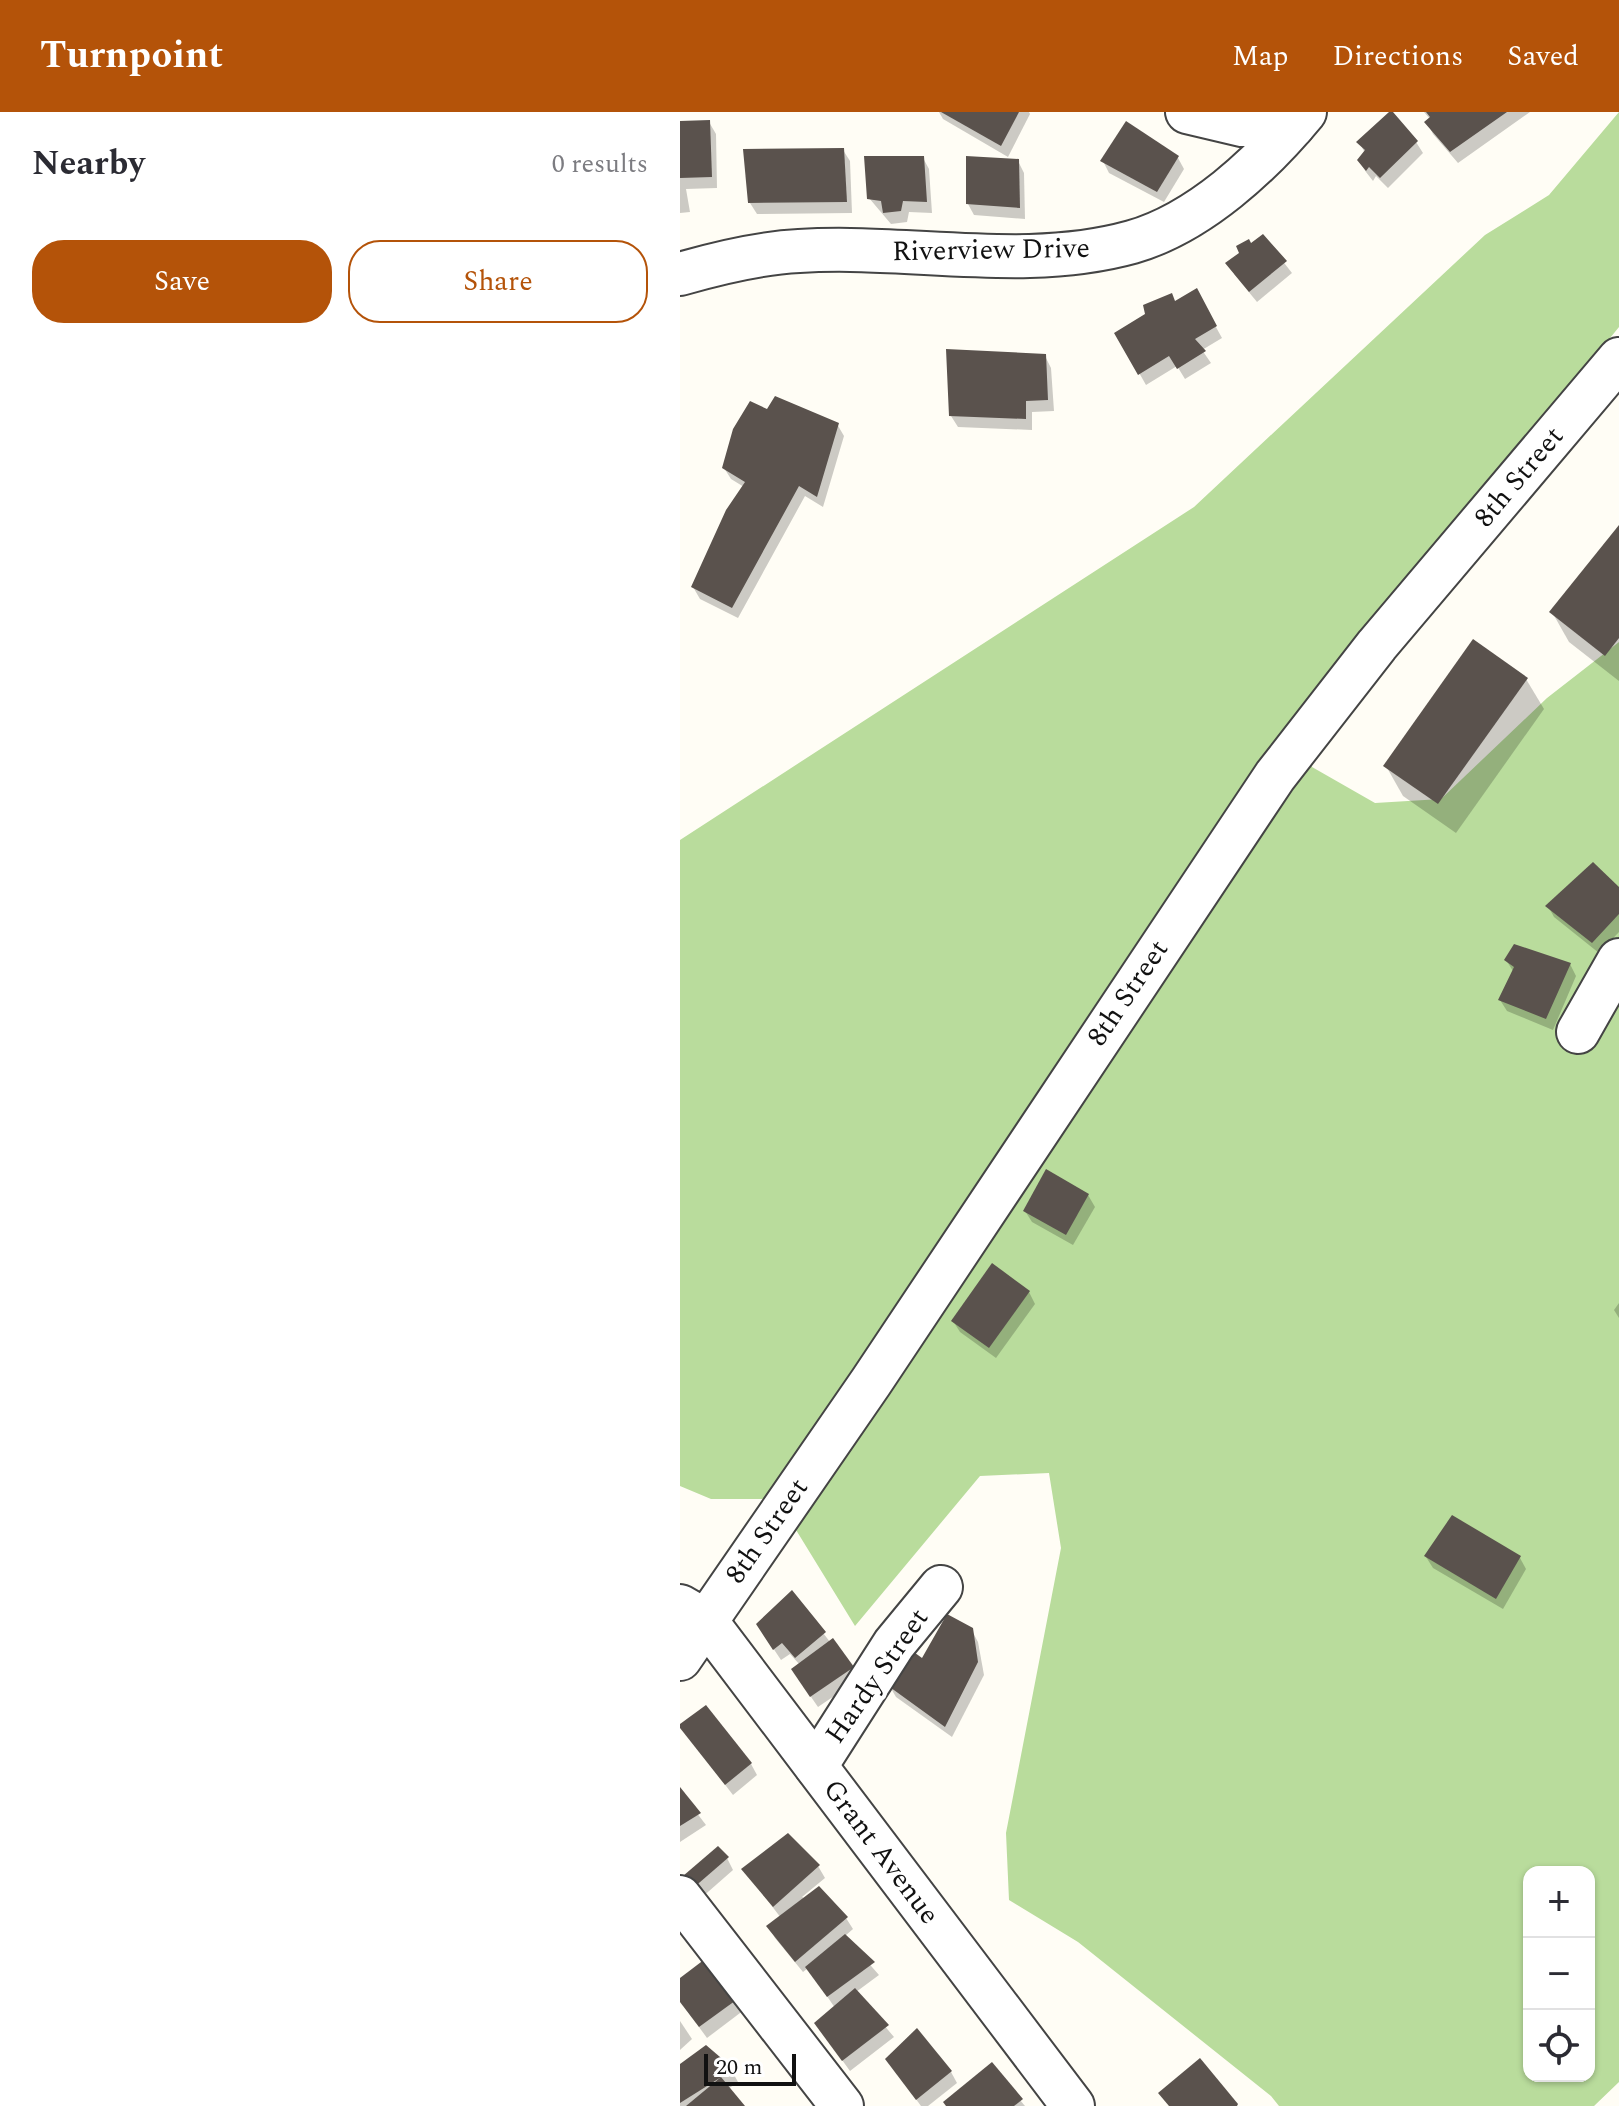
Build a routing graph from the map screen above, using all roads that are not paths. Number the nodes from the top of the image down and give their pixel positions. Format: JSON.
{"nodes":[{"id":1,"x":1187,"y":112,"type":"edge"},
{"id":2,"x":1299,"y":119,"type":"edge"},
{"id":3,"x":680,"y":274,"type":"edge"},
{"id":4,"x":1619,"y":359,"type":"edge"},
{"id":5,"x":1619,"y":960,"type":"edge"},
{"id":6,"x":1578,"y":1032,"type":"dead end"},
{"id":7,"x":941,"y":1587,"type":"dead end"},
{"id":8,"x":693,"y":1613,"type":"edge"},
{"id":9,"x":680,"y":1659,"type":"edge"},
{"id":10,"x":816,"y":1766,"type":"junction"},
{"id":11,"x":680,"y":1897,"type":"edge"},
{"id":12,"x":842,"y":2106,"type":"edge"},
{"id":13,"x":1073,"y":2106,"type":"edge"}],
"edges":[{"from":1,"to":2,"type":"street"},
{"from":2,"to":3,"type":"street","name":"Riverview Drive"},
{"from":4,"to":8,"type":"street","name":"8th Street"},
{"from":5,"to":6,"type":"street"},
{"from":7,"to":10,"type":"street","name":"Hardy Street"},
{"from":8,"to":9,"type":"street","name":"8th Street"},
{"from":8,"to":10,"type":"street","name":"Grant Avenue"},
{"from":10,"to":13,"type":"street","name":"Grant Avenue"},
{"from":11,"to":12,"type":"street"}]}
